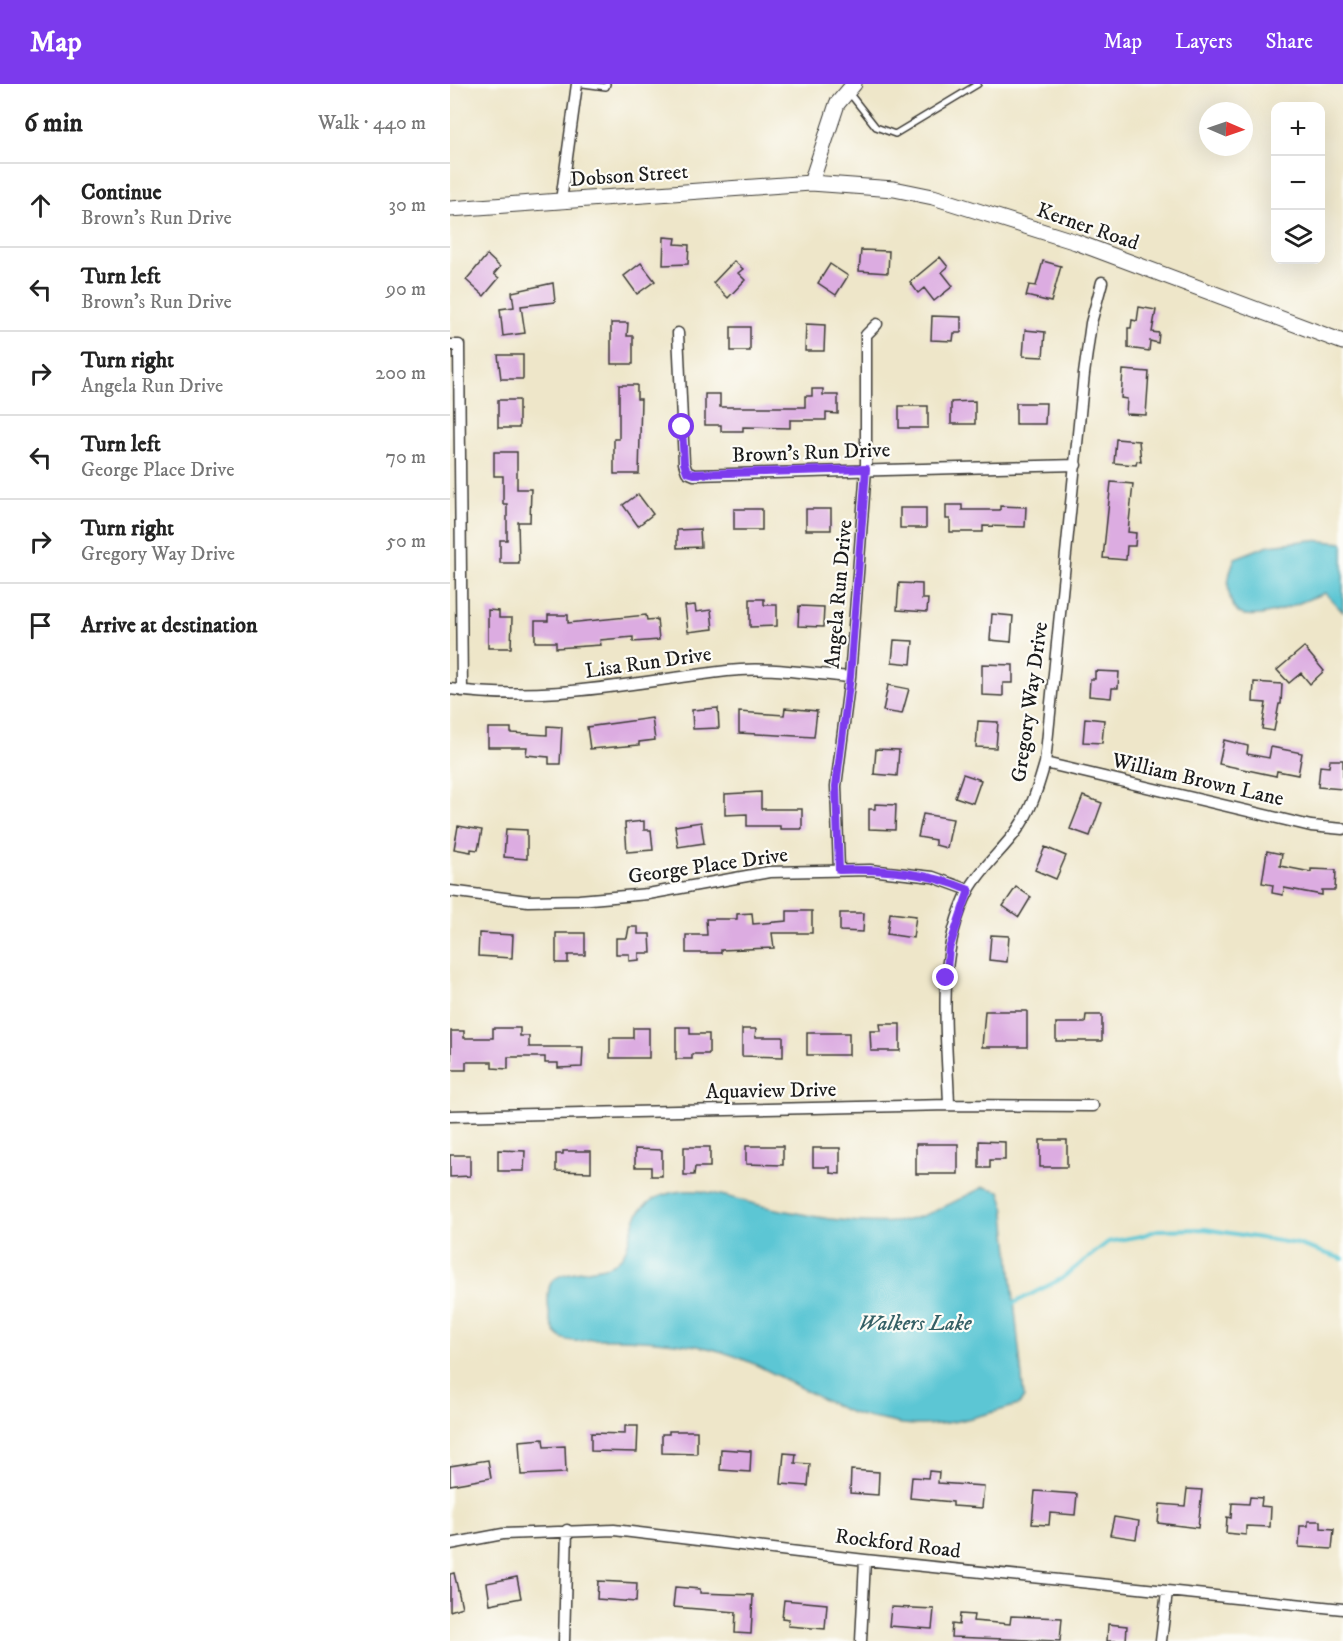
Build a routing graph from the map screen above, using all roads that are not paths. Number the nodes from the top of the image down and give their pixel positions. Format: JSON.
{"nodes":[{"id":1,"x":577,"y":84,"type":"edge"},
{"id":2,"x":583,"y":84,"type":"edge"},
{"id":3,"x":607,"y":84,"type":"edge"},
{"id":4,"x":978,"y":84,"type":"edge"},
{"id":5,"x":850,"y":87,"type":"edge"},
{"id":6,"x":811,"y":183,"type":"junction"},
{"id":7,"x":561,"y":201,"type":"junction"},
{"id":8,"x":450,"y":209,"type":"edge"},
{"id":9,"x":1102,"y":282,"type":"dead end"},
{"id":10,"x":876,"y":324,"type":"dead end"},
{"id":11,"x":678,"y":333,"type":"dead end"},
{"id":12,"x":1343,"y":342,"type":"edge"},
{"id":13,"x":450,"y":345,"type":"edge"},
{"id":14,"x":1076,"y":465,"type":"junction"},
{"id":15,"x":866,"y":469,"type":"junction"},
{"id":16,"x":850,"y":677,"type":"junction"},
{"id":17,"x":450,"y":689,"type":"edge"},
{"id":18,"x":462,"y":691,"type":"junction"},
{"id":19,"x":1045,"y":763,"type":"junction"},
{"id":20,"x":1343,"y":829,"type":"edge"},
{"id":21,"x":839,"y":870,"type":"junction"},
{"id":22,"x":969,"y":890,"type":"junction"},
{"id":23,"x":450,"y":891,"type":"edge"},
{"id":24,"x":949,"y":1106,"type":"junction"},
{"id":25,"x":1093,"y":1106,"type":"dead end"},
{"id":26,"x":450,"y":1116,"type":"edge"},
{"id":27,"x":567,"y":1530,"type":"junction"},
{"id":28,"x":450,"y":1544,"type":"edge"},
{"id":29,"x":865,"y":1560,"type":"junction"},
{"id":30,"x":1167,"y":1592,"type":"junction"},
{"id":31,"x":1343,"y":1609,"type":"edge"},
{"id":32,"x":564,"y":1641,"type":"edge"},
{"id":33,"x":861,"y":1641,"type":"edge"},
{"id":34,"x":1161,"y":1641,"type":"edge"}],
"edges":[{"from":1,"to":7,"type":"street"},
{"from":2,"to":3,"type":"lane"},
{"from":4,"to":5,"type":"lane"},
{"from":5,"to":6,"type":"street"},
{"from":6,"to":7,"type":"street","name":"Dobson Street"},
{"from":6,"to":12,"type":"street","name":"Kerner Road"},
{"from":7,"to":8,"type":"street","name":"Dobson Street"},
{"from":9,"to":14,"type":"street","name":"Gregory Way Drive"},
{"from":10,"to":15,"type":"street","name":"Angela Run Drive"},
{"from":11,"to":15,"type":"street","name":"Brown's Run Drive"},
{"from":13,"to":18,"type":"street"},
{"from":14,"to":15,"type":"street","name":"Brown's Run Drive"},
{"from":14,"to":19,"type":"street","name":"Gregory Way Drive"},
{"from":15,"to":16,"type":"street","name":"Angela Run Drive"},
{"from":16,"to":18,"type":"street","name":"Lisa Run Drive"},
{"from":16,"to":21,"type":"street","name":"Angela Run Drive"},
{"from":17,"to":18,"type":"street","name":"Lisa Run Drive"},
{"from":19,"to":20,"type":"street","name":"William Brown Lane"},
{"from":19,"to":22,"type":"street","name":"Gregory Way Drive"},
{"from":21,"to":22,"type":"street","name":"George Place Drive"},
{"from":21,"to":23,"type":"street","name":"George Place Drive"},
{"from":22,"to":24,"type":"street","name":"Gregory Way Drive"},
{"from":24,"to":25,"type":"street","name":"Aquaview Drive"},
{"from":24,"to":26,"type":"street","name":"Aquaview Drive"},
{"from":27,"to":28,"type":"street","name":"Rockford Road"},
{"from":27,"to":29,"type":"street","name":"Rockford Road"},
{"from":27,"to":32,"type":"street"},
{"from":29,"to":30,"type":"street","name":"Rockford Road"},
{"from":29,"to":33,"type":"street"},
{"from":30,"to":31,"type":"street","name":"Rockford Road"},
{"from":30,"to":34,"type":"street"}]}
